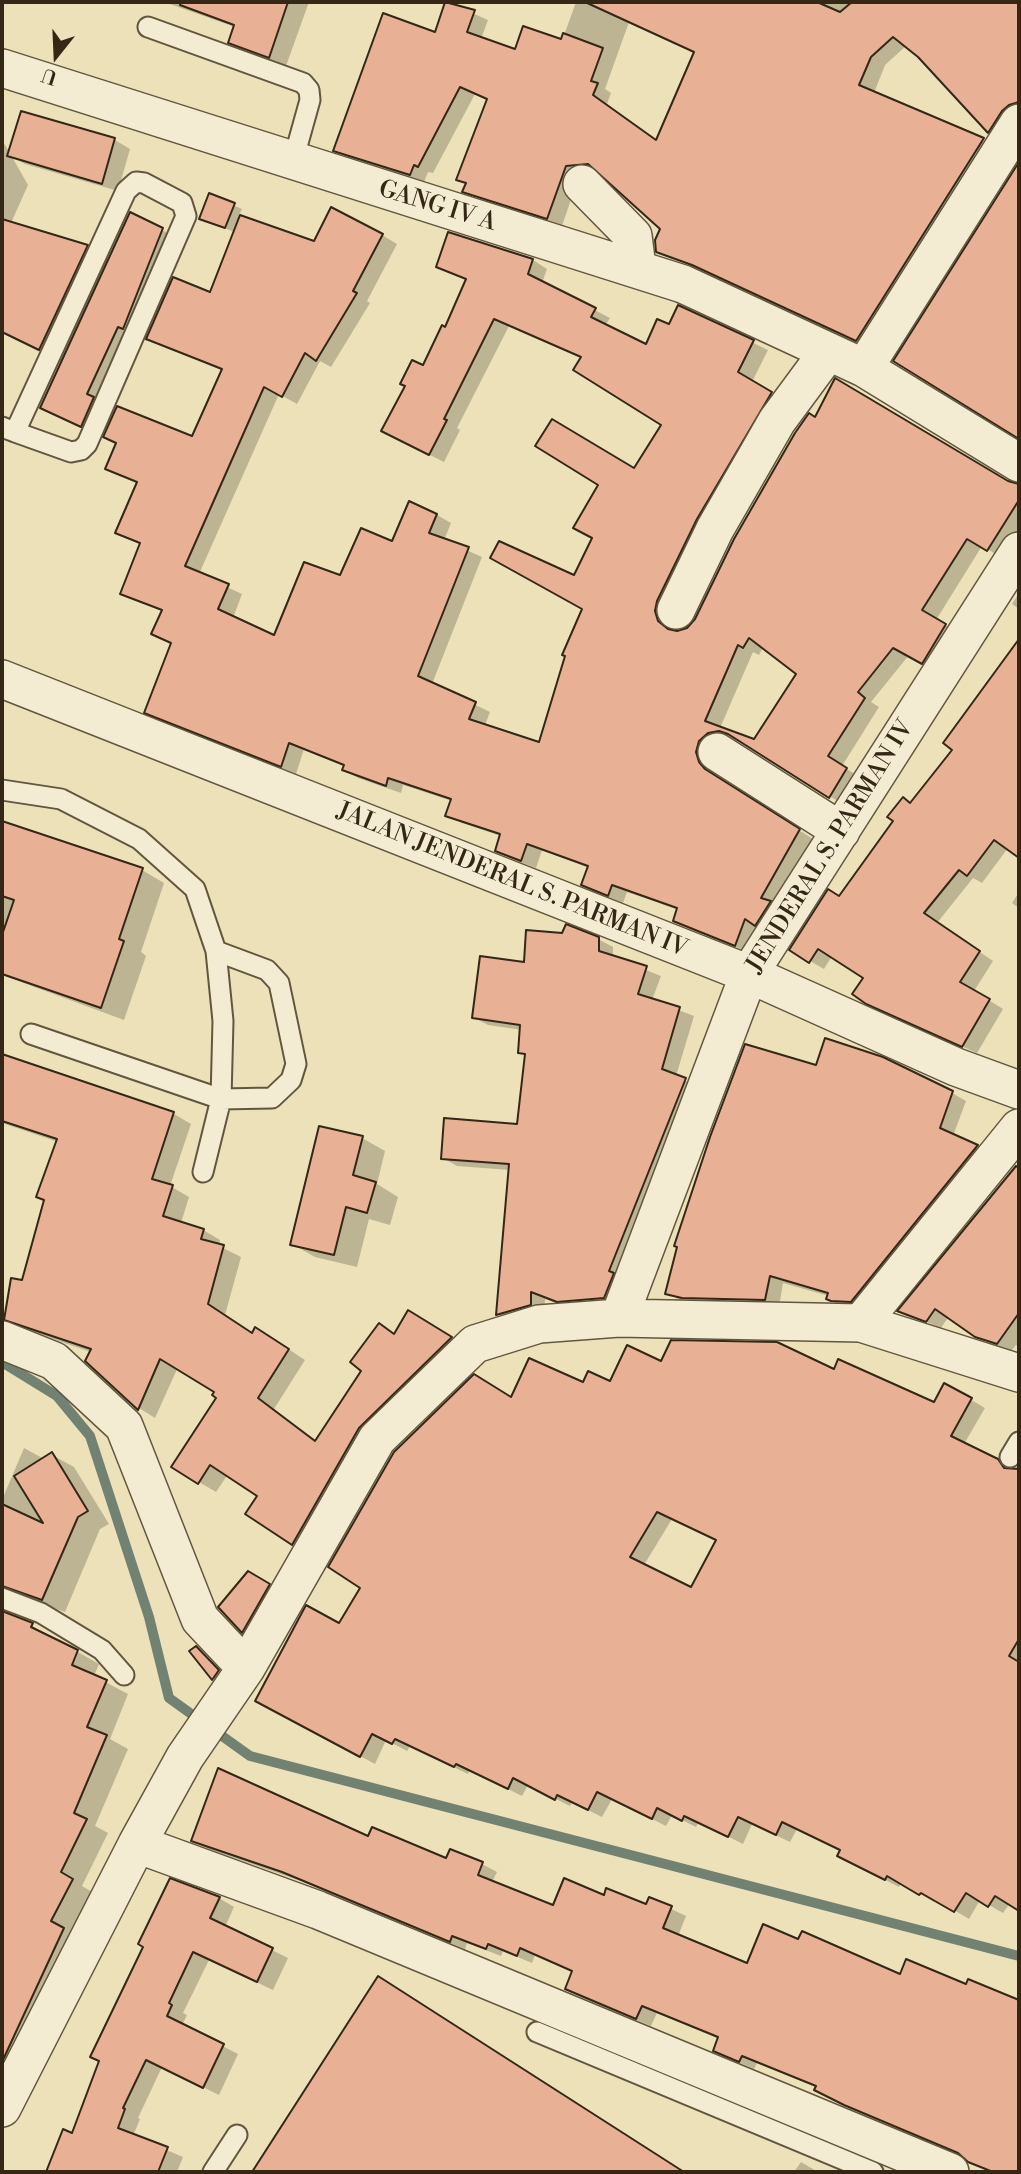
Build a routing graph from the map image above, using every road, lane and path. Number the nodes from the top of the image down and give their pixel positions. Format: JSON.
{"nodes":[{"id":1,"x":148,"y":27,"type":"dead end"},
{"id":2,"x":2,"y":68,"type":"edge"},
{"id":3,"x":1019,"y":123,"type":"edge"},
{"id":4,"x":293,"y":161,"type":"junction"},
{"id":5,"x":582,"y":184,"type":"dead end"},
{"id":6,"x":637,"y":267,"type":"junction"},
{"id":7,"x":828,"y":352,"type":"junction"},
{"id":8,"x":864,"y":368,"type":"junction"},
{"id":9,"x":9,"y":430,"type":"edge"},
{"id":10,"x":1019,"y":463,"type":"edge"},
{"id":11,"x":1019,"y":551,"type":"edge"},
{"id":12,"x":676,"y":610,"type":"dead end"},
{"id":13,"x":2,"y":679,"type":"edge"},
{"id":14,"x":717,"y":752,"type":"dead end"},
{"id":15,"x":2,"y":790,"type":"edge"},
{"id":16,"x":841,"y":831,"type":"junction"},
{"id":17,"x":216,"y":951,"type":"junction"},
{"id":18,"x":748,"y":974,"type":"junction"},
{"id":19,"x":31,"y":1034,"type":"dead end"},
{"id":20,"x":1019,"y":1090,"type":"edge"},
{"id":21,"x":221,"y":1099,"type":"junction"},
{"id":22,"x":1019,"y":1128,"type":"edge"},
{"id":23,"x":203,"y":1172,"type":"dead end"},
{"id":24,"x":619,"y":1318,"type":"junction"},
{"id":25,"x":861,"y":1323,"type":"junction"},
{"id":26,"x":2,"y":1340,"type":"edge"},
{"id":27,"x":1019,"y":1373,"type":"edge"},
{"id":28,"x":2,"y":1598,"type":"edge"},
{"id":29,"x":246,"y":1668,"type":"junction"},
{"id":30,"x":124,"y":1675,"type":"dead end"},
{"id":31,"x":137,"y":1844,"type":"junction"},
{"id":32,"x":537,"y":2032,"type":"dead end"},
{"id":33,"x":2,"y":2108,"type":"edge"},
{"id":34,"x":237,"y":2135,"type":"dead end"},
{"id":35,"x":213,"y":2172,"type":"edge"},
{"id":36,"x":873,"y":2172,"type":"edge"},
{"id":37,"x":950,"y":2172,"type":"edge"}],
"edges":[{"from":1,"to":4,"type":"lane"},
{"from":2,"to":4,"type":"street","name":"GANG IV A"},
{"from":3,"to":8,"type":"street"},
{"from":4,"to":6,"type":"street","name":"GANG IV A"},
{"from":5,"to":6,"type":"street"},
{"from":6,"to":7,"type":"street","name":"GANG IV A"},
{"from":7,"to":8,"type":"street","name":"GANG IV A"},
{"from":7,"to":12,"type":"street"},
{"from":8,"to":10,"type":"street","name":"GANG IV A"},
{"from":9,"to":9,"type":"lane"},
{"from":11,"to":16,"type":"street","name":"JENDERAL S. PARMAN IV"},
{"from":13,"to":18,"type":"street","name":"JALAN JENDERAL S. PARMAN IV"},
{"from":14,"to":16,"type":"street"},
{"from":15,"to":17,"type":"lane"},
{"from":16,"to":18,"type":"street","name":"JENDERAL S. PARMAN IV"},
{"from":17,"to":21,"type":"lane"},
{"from":17,"to":21,"type":"lane"},
{"from":18,"to":20,"type":"street","name":"JALAN JENDERAL S. PARMAN IV"},
{"from":18,"to":24,"type":"street","name":"JENDERAL S. PARMAN IV"},
{"from":19,"to":21,"type":"lane"},
{"from":21,"to":23,"type":"lane"},
{"from":22,"to":25,"type":"street"},
{"from":24,"to":25,"type":"street"},
{"from":24,"to":29,"type":"street"},
{"from":25,"to":27,"type":"street"},
{"from":26,"to":29,"type":"street"},
{"from":28,"to":30,"type":"lane"},
{"from":29,"to":31,"type":"street"},
{"from":31,"to":33,"type":"street"},
{"from":31,"to":37,"type":"street"},
{"from":32,"to":36,"type":"lane"},
{"from":34,"to":35,"type":"lane"}]}
